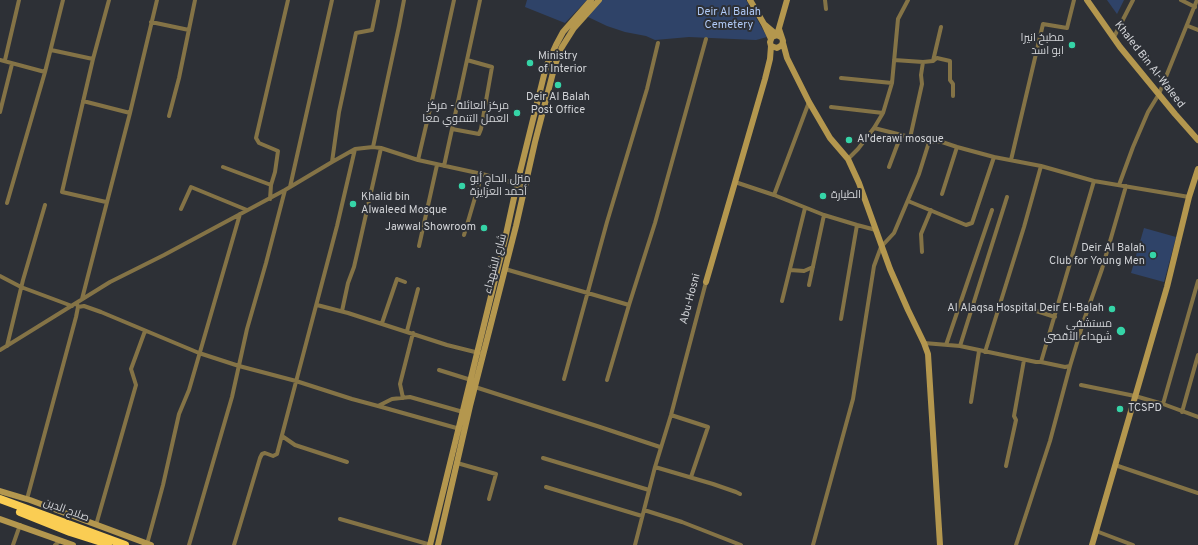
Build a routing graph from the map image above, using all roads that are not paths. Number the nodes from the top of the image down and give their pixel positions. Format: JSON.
{"nodes":[{"id":1,"x":19,"y":0,"type":"edge"},
{"id":2,"x":63,"y":0,"type":"edge"},
{"id":3,"x":109,"y":0,"type":"edge"},
{"id":4,"x":157,"y":0,"type":"edge"},
{"id":5,"x":195,"y":0,"type":"edge"},
{"id":6,"x":288,"y":0,"type":"edge"},
{"id":7,"x":332,"y":0,"type":"edge"},
{"id":8,"x":404,"y":0,"type":"edge"},
{"id":9,"x":454,"y":0,"type":"edge"},
{"id":10,"x":480,"y":0,"type":"edge"},
{"id":11,"x":591,"y":0,"type":"edge"},
{"id":12,"x":599,"y":0,"type":"edge"},
{"id":13,"x":750,"y":0,"type":"edge"},
{"id":14,"x":787,"y":0,"type":"edge"},
{"id":15,"x":824,"y":0,"type":"edge"},
{"id":16,"x":908,"y":0,"type":"edge"},
{"id":17,"x":1074,"y":0,"type":"edge"},
{"id":18,"x":1086,"y":0,"type":"edge"},
{"id":19,"x":1133,"y":0,"type":"edge"},
{"id":20,"x":1181,"y":0,"type":"edge"},
{"id":21,"x":1198,"y":0,"type":"edge"},
{"id":22,"x":378,"y":1,"type":"edge"},
{"id":23,"x":1195,"y":7,"type":"junction"},
{"id":24,"x":826,"y":9,"type":"dead end"},
{"id":25,"x":151,"y":22,"type":"junction"},
{"id":26,"x":764,"y":24,"type":"junction"},
{"id":27,"x":1188,"y":26,"type":"junction"},
{"id":28,"x":941,"y":27,"type":"dead end"},
{"id":29,"x":189,"y":30,"type":"junction"},
{"id":30,"x":1198,"y":30,"type":"edge"},
{"id":31,"x":1114,"y":38,"type":"junction"},
{"id":32,"x":706,"y":39,"type":"dead end"},
{"id":33,"x":780,"y":39,"type":"junction"},
{"id":34,"x":658,"y":43,"type":"dead end"},
{"id":35,"x":773,"y":44,"type":"junction"},
{"id":36,"x":51,"y":50,"type":"junction"},
{"id":37,"x":787,"y":58,"type":"junction"},
{"id":38,"x":93,"y":59,"type":"junction"},
{"id":39,"x":0,"y":60,"type":"edge"},
{"id":40,"x":5,"y":60,"type":"junction"},
{"id":41,"x":467,"y":60,"type":"junction"},
{"id":42,"x":894,"y":60,"type":"junction"},
{"id":43,"x":933,"y":61,"type":"junction"},
{"id":44,"x":923,"y":62,"type":"junction"},
{"id":45,"x":12,"y":64,"type":"junction"},
{"id":46,"x":45,"y":72,"type":"junction"},
{"id":47,"x":841,"y":78,"type":"dead end"},
{"id":48,"x":892,"y":83,"type":"junction"},
{"id":49,"x":1160,"y":94,"type":"junction"},
{"id":50,"x":953,"y":96,"type":"dead end"},
{"id":51,"x":83,"y":101,"type":"junction"},
{"id":52,"x":809,"y":102,"type":"junction"},
{"id":53,"x":831,"y":107,"type":"dead end"},
{"id":54,"x":0,"y":112,"type":"edge"},
{"id":55,"x":883,"y":112,"type":"junction"},
{"id":56,"x":130,"y":113,"type":"junction"},
{"id":57,"x":169,"y":116,"type":"dead end"},
{"id":58,"x":452,"y":128,"type":"junction"},
{"id":59,"x":874,"y":128,"type":"junction"},
{"id":60,"x":901,"y":135,"type":"junction"},
{"id":61,"x":910,"y":138,"type":"junction"},
{"id":62,"x":1198,"y":140,"type":"edge"},
{"id":63,"x":929,"y":142,"type":"junction"},
{"id":64,"x":373,"y":147,"type":"junction"},
{"id":65,"x":957,"y":147,"type":"junction"},
{"id":66,"x":381,"y":148,"type":"junction"},
{"id":67,"x":355,"y":150,"type":"junction"},
{"id":68,"x":994,"y":157,"type":"junction"},
{"id":69,"x":848,"y":159,"type":"junction"},
{"id":70,"x":418,"y":160,"type":"junction"},
{"id":71,"x":1011,"y":160,"type":"junction"},
{"id":72,"x":332,"y":162,"type":"junction"},
{"id":73,"x":437,"y":165,"type":"junction"},
{"id":74,"x":444,"y":166,"type":"junction"},
{"id":75,"x":1041,"y":166,"type":"junction"},
{"id":76,"x":223,"y":167,"type":"dead end"},
{"id":77,"x":889,"y":167,"type":"dead end"},
{"id":78,"x":1198,"y":169,"type":"edge"},
{"id":79,"x":482,"y":174,"type":"junction"},
{"id":80,"x":1094,"y":181,"type":"junction"},
{"id":81,"x":734,"y":182,"type":"junction"},
{"id":82,"x":517,"y":184,"type":"junction"},
{"id":83,"x":271,"y":185,"type":"junction"},
{"id":84,"x":1119,"y":185,"type":"junction"},
{"id":85,"x":525,"y":186,"type":"junction"},
{"id":86,"x":1126,"y":186,"type":"junction"},
{"id":87,"x":290,"y":187,"type":"junction"},
{"id":88,"x":285,"y":190,"type":"junction"},
{"id":89,"x":942,"y":194,"type":"dead end"},
{"id":90,"x":774,"y":195,"type":"junction"},
{"id":91,"x":1007,"y":197,"type":"dead end"},
{"id":92,"x":1189,"y":197,"type":"junction"},
{"id":93,"x":270,"y":199,"type":"junction"},
{"id":94,"x":908,"y":200,"type":"junction"},
{"id":95,"x":106,"y":202,"type":"junction"},
{"id":96,"x":7,"y":203,"type":"dead end"},
{"id":97,"x":45,"y":205,"type":"dead end"},
{"id":98,"x":805,"y":208,"type":"junction"},
{"id":99,"x":181,"y":209,"type":"dead end"},
{"id":100,"x":247,"y":210,"type":"junction"},
{"id":101,"x":931,"y":210,"type":"junction"},
{"id":102,"x":992,"y":210,"type":"dead end"},
{"id":103,"x":240,"y":214,"type":"junction"},
{"id":104,"x":824,"y":216,"type":"junction"},
{"id":105,"x":857,"y":225,"type":"junction"},
{"id":106,"x":876,"y":230,"type":"junction"},
{"id":107,"x":464,"y":235,"type":"dead end"},
{"id":108,"x":419,"y":246,"type":"dead end"},
{"id":109,"x":882,"y":247,"type":"junction"},
{"id":110,"x":922,"y":252,"type":"dead end"},
{"id":111,"x":812,"y":267,"type":"junction"},
{"id":112,"x":505,"y":269,"type":"junction"},
{"id":113,"x":790,"y":270,"type":"junction"},
{"id":114,"x":0,"y":276,"type":"edge"},
{"id":115,"x":1198,"y":281,"type":"edge"},
{"id":116,"x":405,"y":282,"type":"dead end"},
{"id":117,"x":706,"y":282,"type":"joint"},
{"id":118,"x":809,"y":285,"type":"dead end"},
{"id":119,"x":21,"y":286,"type":"junction"},
{"id":120,"x":418,"y":289,"type":"dead end"},
{"id":121,"x":587,"y":293,"type":"junction"},
{"id":122,"x":82,"y":299,"type":"junction"},
{"id":123,"x":782,"y":301,"type":"dead end"},
{"id":124,"x":77,"y":305,"type":"junction"},
{"id":125,"x":317,"y":305,"type":"junction"},
{"id":126,"x":629,"y":305,"type":"junction"},
{"id":127,"x":1018,"y":305,"type":"dead end"},
{"id":128,"x":72,"y":306,"type":"junction"},
{"id":129,"x":342,"y":311,"type":"junction"},
{"id":130,"x":1055,"y":317,"type":"junction"},
{"id":131,"x":840,"y":319,"type":"dead end"},
{"id":132,"x":382,"y":323,"type":"junction"},
{"id":133,"x":144,"y":331,"type":"junction"},
{"id":134,"x":407,"y":331,"type":"junction"},
{"id":135,"x":413,"y":333,"type":"junction"},
{"id":136,"x":924,"y":342,"type":"junction"},
{"id":137,"x":946,"y":345,"type":"junction"},
{"id":138,"x":7,"y":346,"type":"junction"},
{"id":139,"x":960,"y":346,"type":"junction"},
{"id":140,"x":0,"y":350,"type":"edge"},
{"id":141,"x":979,"y":351,"type":"junction"},
{"id":142,"x":985,"y":352,"type":"junction"},
{"id":143,"x":480,"y":353,"type":"junction"},
{"id":144,"x":200,"y":354,"type":"junction"},
{"id":145,"x":1198,"y":355,"type":"edge"},
{"id":146,"x":1024,"y":360,"type":"junction"},
{"id":147,"x":1041,"y":362,"type":"junction"},
{"id":148,"x":239,"y":366,"type":"junction"},
{"id":149,"x":1070,"y":366,"type":"junction"},
{"id":150,"x":439,"y":370,"type":"dead end"},
{"id":151,"x":564,"y":379,"type":"dead end"},
{"id":152,"x":471,"y":380,"type":"junction"},
{"id":153,"x":607,"y":380,"type":"dead end"},
{"id":154,"x":296,"y":381,"type":"junction"},
{"id":155,"x":1081,"y":385,"type":"dead end"},
{"id":156,"x":475,"y":387,"type":"junction"},
{"id":157,"x":1135,"y":396,"type":"junction"},
{"id":158,"x":403,"y":398,"type":"junction"},
{"id":159,"x":971,"y":402,"type":"dead end"},
{"id":160,"x":1163,"y":404,"type":"junction"},
{"id":161,"x":378,"y":406,"type":"junction"},
{"id":162,"x":463,"y":412,"type":"junction"},
{"id":163,"x":1182,"y":412,"type":"junction"},
{"id":164,"x":670,"y":415,"type":"junction"},
{"id":165,"x":1198,"y":417,"type":"edge"},
{"id":166,"x":461,"y":429,"type":"junction"},
{"id":167,"x":282,"y":436,"type":"junction"},
{"id":168,"x":660,"y":447,"type":"junction"},
{"id":169,"x":542,"y":458,"type":"dead end"},
{"id":170,"x":347,"y":462,"type":"dead end"},
{"id":171,"x":457,"y":463,"type":"junction"},
{"id":172,"x":1115,"y":465,"type":"junction"},
{"id":173,"x":1006,"y":466,"type":"dead end"},
{"id":174,"x":655,"y":467,"type":"junction"},
{"id":175,"x":691,"y":477,"type":"junction"},
{"id":176,"x":546,"y":487,"type":"dead end"},
{"id":177,"x":649,"y":490,"type":"junction"},
{"id":178,"x":0,"y":491,"type":"edge"},
{"id":179,"x":1198,"y":493,"type":"edge"},
{"id":180,"x":740,"y":494,"type":"dead end"},
{"id":181,"x":27,"y":499,"type":"junction"},
{"id":182,"x":489,"y":499,"type":"dead end"},
{"id":183,"x":0,"y":500,"type":"edge"},
{"id":184,"x":0,"y":505,"type":"edge"},
{"id":185,"x":644,"y":510,"type":"junction"},
{"id":186,"x":642,"y":516,"type":"junction"},
{"id":187,"x":0,"y":519,"type":"edge"},
{"id":188,"x":340,"y":519,"type":"dead end"},
{"id":189,"x":20,"y":525,"type":"junction"},
{"id":190,"x":96,"y":525,"type":"junction"},
{"id":191,"x":1096,"y":531,"type":"junction"},
{"id":192,"x":61,"y":540,"type":"junction"},
{"id":193,"x":149,"y":544,"type":"edge"},
{"id":194,"x":13,"y":545,"type":"edge"},
{"id":195,"x":55,"y":545,"type":"edge"},
{"id":196,"x":73,"y":545,"type":"edge"},
{"id":197,"x":111,"y":545,"type":"edge"},
{"id":198,"x":125,"y":545,"type":"edge"},
{"id":199,"x":189,"y":545,"type":"edge"},
{"id":200,"x":234,"y":545,"type":"edge"},
{"id":201,"x":431,"y":545,"type":"edge"},
{"id":202,"x":438,"y":545,"type":"edge"},
{"id":203,"x":635,"y":545,"type":"edge"},
{"id":204,"x":741,"y":545,"type":"edge"},
{"id":205,"x":813,"y":545,"type":"edge"},
{"id":206,"x":940,"y":545,"type":"edge"},
{"id":207,"x":1016,"y":545,"type":"edge"},
{"id":208,"x":1092,"y":545,"type":"edge"},
{"id":209,"x":1133,"y":545,"type":"edge"}],
"edges":[{"from":1,"to":40,"type":"street"},
{"from":2,"to":36,"type":"street"},
{"from":3,"to":38,"type":"street"},
{"from":4,"to":25,"type":"street"},
{"from":5,"to":29,"type":"street"},
{"from":6,"to":83,"type":"street"},
{"from":7,"to":87,"type":"street"},
{"from":8,"to":64,"type":"street"},
{"from":9,"to":70,"type":"street"},
{"from":10,"to":41,"type":"street"},
{"from":11,"to":82,"type":"street","name":"شارع الشهداء"},
{"from":12,"to":85,"type":"street","name":"شارع الشهداء"},
{"from":13,"to":26,"type":"street"},
{"from":14,"to":33,"type":"street"},
{"from":15,"to":24,"type":"street"},
{"from":16,"to":42,"type":"street"},
{"from":17,"to":71,"type":"street"},
{"from":18,"to":31,"type":"street","name":"Khaled Bin Al-Waleed"},
{"from":19,"to":31,"type":"street"},
{"from":20,"to":23,"type":"street"},
{"from":21,"to":23,"type":"street"},
{"from":22,"to":72,"type":"street"},
{"from":23,"to":27,"type":"street"},
{"from":25,"to":29,"type":"street"},
{"from":25,"to":56,"type":"street"},
{"from":26,"to":33,"type":"street"},
{"from":26,"to":35,"type":"street"},
{"from":27,"to":30,"type":"street"},
{"from":27,"to":49,"type":"street"},
{"from":28,"to":43,"type":"street"},
{"from":29,"to":57,"type":"street"},
{"from":31,"to":49,"type":"street","name":"Khaled Bin Al-Waleed"},
{"from":32,"to":126,"type":"street"},
{"from":33,"to":35,"type":"street"},
{"from":33,"to":35,"type":"street"},
{"from":33,"to":37,"type":"street"},
{"from":34,"to":121,"type":"street"},
{"from":35,"to":37,"type":"street"},
{"from":35,"to":81,"type":"street","name":"Abu-Hosni"},
{"from":36,"to":38,"type":"street"},
{"from":36,"to":46,"type":"street"},
{"from":37,"to":52,"type":"street"},
{"from":38,"to":51,"type":"street"},
{"from":39,"to":40,"type":"street"},
{"from":40,"to":45,"type":"street"},
{"from":41,"to":58,"type":"street"},
{"from":41,"to":58,"type":"street"},
{"from":42,"to":44,"type":"street"},
{"from":42,"to":48,"type":"street"},
{"from":43,"to":44,"type":"street"},
{"from":43,"to":50,"type":"street"},
{"from":44,"to":61,"type":"street"},
{"from":45,"to":46,"type":"street"},
{"from":45,"to":54,"type":"street"},
{"from":46,"to":96,"type":"street"},
{"from":47,"to":48,"type":"street"},
{"from":48,"to":55,"type":"street"},
{"from":49,"to":62,"type":"street","name":"Khaled Bin Al-Waleed"},
{"from":49,"to":84,"type":"street"},
{"from":51,"to":56,"type":"street"},
{"from":51,"to":95,"type":"street"},
{"from":52,"to":69,"type":"street"},
{"from":52,"to":90,"type":"street"},
{"from":53,"to":55,"type":"street"},
{"from":55,"to":59,"type":"street"},
{"from":56,"to":95,"type":"street"},
{"from":58,"to":74,"type":"street"},
{"from":59,"to":60,"type":"street"},
{"from":59,"to":69,"type":"street"},
{"from":60,"to":61,"type":"street"},
{"from":60,"to":77,"type":"street"},
{"from":61,"to":63,"type":"street"},
{"from":63,"to":65,"type":"street"},
{"from":63,"to":94,"type":"street"},
{"from":64,"to":66,"type":"street"},
{"from":64,"to":67,"type":"street"},
{"from":65,"to":68,"type":"street"},
{"from":65,"to":89,"type":"street"},
{"from":66,"to":70,"type":"street"},
{"from":66,"to":129,"type":"street"},
{"from":67,"to":72,"type":"street"},
{"from":67,"to":125,"type":"street"},
{"from":68,"to":71,"type":"street"},
{"from":68,"to":101,"type":"street"},
{"from":69,"to":106,"type":"street"},
{"from":70,"to":73,"type":"street"},
{"from":71,"to":75,"type":"street"},
{"from":72,"to":87,"type":"street"},
{"from":73,"to":74,"type":"street"},
{"from":73,"to":108,"type":"street"},
{"from":74,"to":79,"type":"street"},
{"from":75,"to":80,"type":"street"},
{"from":75,"to":142,"type":"street"},
{"from":76,"to":83,"type":"street"},
{"from":78,"to":92,"type":"street"},
{"from":79,"to":82,"type":"street"},
{"from":79,"to":107,"type":"street"},
{"from":80,"to":84,"type":"street"},
{"from":80,"to":130,"type":"street"},
{"from":81,"to":90,"type":"street"},
{"from":81,"to":117,"type":"street","name":"Abu-Hosni"},
{"from":82,"to":85,"type":"street"},
{"from":82,"to":143,"type":"street","name":"شارع الشهداء"},
{"from":83,"to":93,"type":"street"},
{"from":84,"to":86,"type":"street"},
{"from":85,"to":112,"type":"street","name":"شارع الشهداء"},
{"from":86,"to":92,"type":"street"},
{"from":86,"to":149,"type":"street"},
{"from":87,"to":88,"type":"street"},
{"from":88,"to":93,"type":"street"},
{"from":88,"to":148,"type":"street"},
{"from":90,"to":98,"type":"street"},
{"from":91,"to":139,"type":"street"},
{"from":92,"to":157,"type":"street"},
{"from":93,"to":100,"type":"street"},
{"from":94,"to":101,"type":"street"},
{"from":94,"to":109,"type":"street"},
{"from":95,"to":122,"type":"street"},
{"from":97,"to":119,"type":"street"},
{"from":98,"to":104,"type":"street"},
{"from":98,"to":113,"type":"street"},
{"from":99,"to":100,"type":"street"},
{"from":100,"to":103,"type":"street"},
{"from":101,"to":110,"type":"street"},
{"from":102,"to":137,"type":"street"},
{"from":103,"to":122,"type":"street"},
{"from":103,"to":144,"type":"street"},
{"from":104,"to":105,"type":"street"},
{"from":104,"to":111,"type":"street"},
{"from":105,"to":106,"type":"street"},
{"from":105,"to":131,"type":"street"},
{"from":106,"to":109,"type":"street"},
{"from":109,"to":136,"type":"street"},
{"from":109,"to":205,"type":"street"},
{"from":111,"to":113,"type":"street"},
{"from":111,"to":118,"type":"street"},
{"from":112,"to":121,"type":"street"},
{"from":112,"to":143,"type":"street","name":"شارع الشهداء"},
{"from":113,"to":123,"type":"street"},
{"from":114,"to":119,"type":"street"},
{"from":115,"to":160,"type":"street"},
{"from":116,"to":132,"type":"street"},
{"from":117,"to":164,"type":"street","name":"Abu-Hosni"},
{"from":119,"to":128,"type":"street"},
{"from":119,"to":138,"type":"street"},
{"from":120,"to":134,"type":"street"},
{"from":121,"to":126,"type":"street"},
{"from":121,"to":151,"type":"street"},
{"from":122,"to":124,"type":"street"},
{"from":124,"to":128,"type":"street"},
{"from":124,"to":133,"type":"street"},
{"from":124,"to":181,"type":"street"},
{"from":125,"to":129,"type":"street"},
{"from":125,"to":154,"type":"street"},
{"from":126,"to":153,"type":"street"},
{"from":127,"to":130,"type":"street"},
{"from":128,"to":138,"type":"street"},
{"from":129,"to":132,"type":"street"},
{"from":130,"to":147,"type":"street"},
{"from":132,"to":134,"type":"street"},
{"from":133,"to":144,"type":"street"},
{"from":133,"to":190,"type":"street"},
{"from":134,"to":135,"type":"street"},
{"from":135,"to":143,"type":"street"},
{"from":135,"to":158,"type":"street"},
{"from":136,"to":137,"type":"street"},
{"from":136,"to":206,"type":"street"},
{"from":137,"to":139,"type":"street"},
{"from":138,"to":140,"type":"street"},
{"from":139,"to":141,"type":"street"},
{"from":141,"to":142,"type":"street"},
{"from":141,"to":159,"type":"street"},
{"from":142,"to":146,"type":"street"},
{"from":143,"to":152,"type":"street","name":"شارع الشهداء"},
{"from":143,"to":156,"type":"street","name":"شارع الشهداء"},
{"from":144,"to":148,"type":"street"},
{"from":144,"to":193,"type":"street"},
{"from":145,"to":163,"type":"street"},
{"from":146,"to":147,"type":"street"},
{"from":146,"to":173,"type":"street"},
{"from":147,"to":149,"type":"street"},
{"from":148,"to":154,"type":"street"},
{"from":148,"to":199,"type":"street"},
{"from":149,"to":207,"type":"street"},
{"from":150,"to":152,"type":"street"},
{"from":152,"to":162,"type":"street","name":"شارع الشهداء"},
{"from":154,"to":161,"type":"street"},
{"from":154,"to":167,"type":"street"},
{"from":155,"to":157,"type":"street"},
{"from":156,"to":166,"type":"street","name":"شارع الشهداء"},
{"from":156,"to":168,"type":"street"},
{"from":157,"to":160,"type":"street"},
{"from":157,"to":172,"type":"street"},
{"from":158,"to":161,"type":"street"},
{"from":158,"to":162,"type":"street"},
{"from":160,"to":163,"type":"street"},
{"from":161,"to":166,"type":"street"},
{"from":162,"to":166,"type":"street","name":"شارع الشهداء"},
{"from":163,"to":165,"type":"street"},
{"from":164,"to":168,"type":"street","name":"Abu-Hosni"},
{"from":164,"to":175,"type":"street"},
{"from":166,"to":171,"type":"street","name":"شارع الشهداء"},
{"from":166,"to":201,"type":"street","name":"شارع الشهداء"},
{"from":167,"to":170,"type":"street"},
{"from":167,"to":200,"type":"street"},
{"from":168,"to":174,"type":"street","name":"Abu-Hosni"},
{"from":169,"to":177,"type":"street"},
{"from":171,"to":182,"type":"street"},
{"from":171,"to":202,"type":"street","name":"شارع الشهداء"},
{"from":172,"to":179,"type":"street"},
{"from":172,"to":191,"type":"street"},
{"from":174,"to":175,"type":"street"},
{"from":174,"to":177,"type":"street","name":"Abu-Hosni"},
{"from":175,"to":180,"type":"street"},
{"from":176,"to":186,"type":"street"},
{"from":177,"to":185,"type":"street","name":"Abu-Hosni"},
{"from":178,"to":181,"type":"street"},
{"from":181,"to":190,"type":"street"},
{"from":183,"to":198,"type":"highway","name":"صلاح الدين"},
{"from":184,"to":197,"type":"highway","name":"صلاح الدين"},
{"from":185,"to":186,"type":"street","name":"Abu-Hosni"},
{"from":185,"to":204,"type":"street"},
{"from":186,"to":203,"type":"street","name":"Abu-Hosni"},
{"from":187,"to":189,"type":"street"},
{"from":188,"to":201,"type":"street"},
{"from":189,"to":192,"type":"street"},
{"from":189,"to":194,"type":"street"},
{"from":190,"to":193,"type":"street"},
{"from":191,"to":208,"type":"street"},
{"from":191,"to":209,"type":"street"},
{"from":192,"to":195,"type":"street"},
{"from":192,"to":196,"type":"street"}]}
